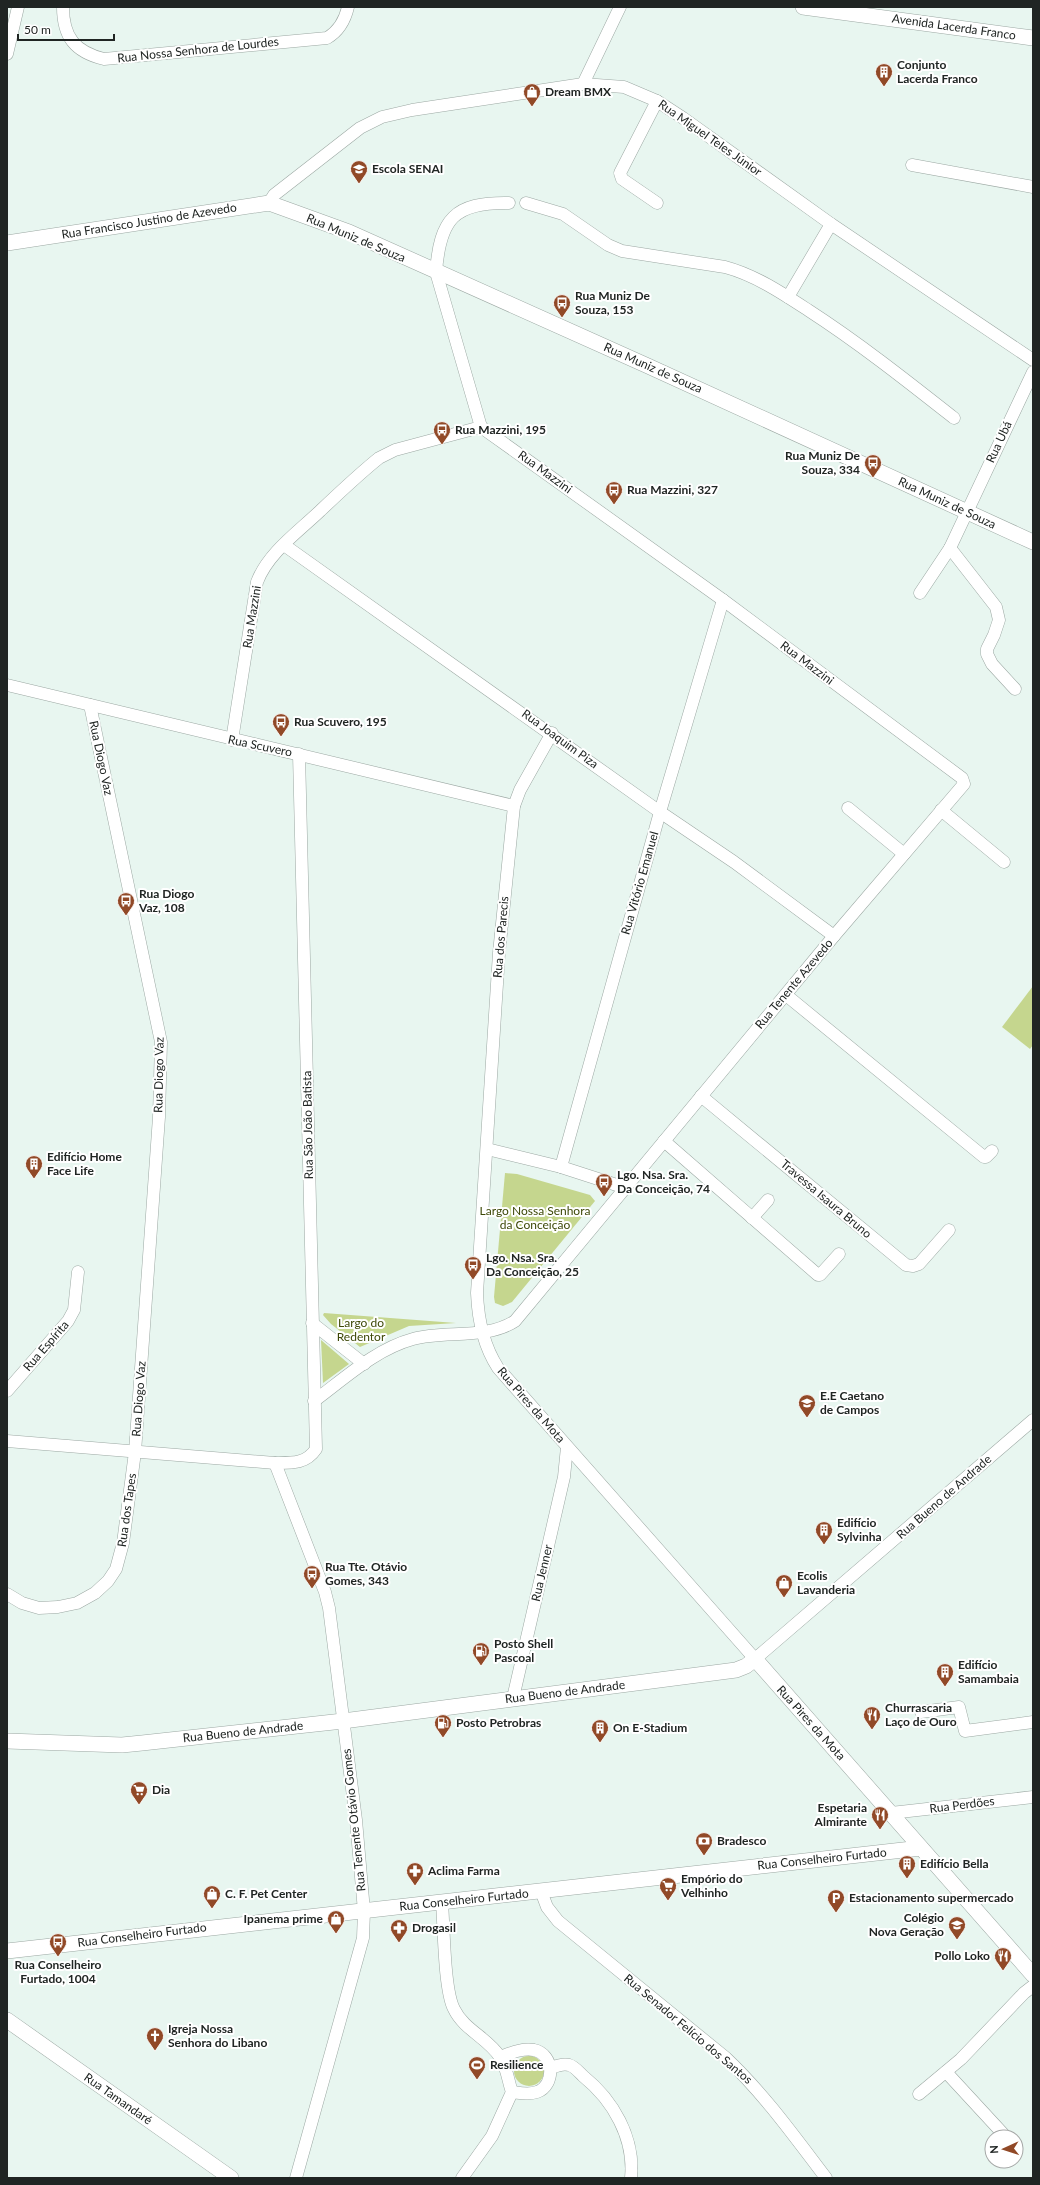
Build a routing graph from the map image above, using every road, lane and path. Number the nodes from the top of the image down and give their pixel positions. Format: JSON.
{"nodes":[{"id":1,"x":18,"y":7,"type":"edge"},
{"id":2,"x":63,"y":7,"type":"edge"},
{"id":3,"x":348,"y":7,"type":"edge"},
{"id":4,"x":620,"y":7,"type":"edge"},
{"id":5,"x":803,"y":7,"type":"edge"},
{"id":6,"x":1033,"y":38,"type":"edge"},
{"id":7,"x":7,"y":54,"type":"edge"},
{"id":8,"x":583,"y":84,"type":"junction"},
{"id":9,"x":657,"y":101,"type":"junction"},
{"id":10,"x":912,"y":165,"type":"dead end"},
{"id":11,"x":1033,"y":187,"type":"edge"},
{"id":12,"x":269,"y":203,"type":"junction"},
{"id":13,"x":509,"y":203,"type":"dead end"},
{"id":14,"x":526,"y":203,"type":"dead end"},
{"id":15,"x":657,"y":203,"type":"dead end"},
{"id":16,"x":831,"y":224,"type":"junction"},
{"id":17,"x":7,"y":243,"type":"edge"},
{"id":18,"x":436,"y":272,"type":"junction"},
{"id":19,"x":788,"y":297,"type":"junction"},
{"id":20,"x":1033,"y":360,"type":"edge"},
{"id":21,"x":1033,"y":372,"type":"edge"},
{"id":22,"x":954,"y":418,"type":"dead end"},
{"id":23,"x":481,"y":427,"type":"junction"},
{"id":24,"x":966,"y":512,"type":"junction"},
{"id":25,"x":1033,"y":542,"type":"edge"},
{"id":26,"x":284,"y":545,"type":"junction"},
{"id":27,"x":950,"y":548,"type":"junction"},
{"id":28,"x":920,"y":593,"type":"dead end"},
{"id":29,"x":723,"y":600,"type":"junction"},
{"id":30,"x":7,"y":685,"type":"edge"},
{"id":31,"x":1015,"y":689,"type":"dead end"},
{"id":32,"x":90,"y":705,"type":"junction"},
{"id":33,"x":552,"y":733,"type":"junction"},
{"id":34,"x":232,"y":740,"type":"junction"},
{"id":35,"x":300,"y":754,"type":"junction"},
{"id":36,"x":964,"y":782,"type":"joint"},
{"id":37,"x":514,"y":806,"type":"junction"},
{"id":38,"x":848,"y":808,"type":"dead end"},
{"id":39,"x":941,"y":810,"type":"junction"},
{"id":40,"x":660,"y":812,"type":"junction"},
{"id":41,"x":904,"y":854,"type":"junction"},
{"id":42,"x":1004,"y":862,"type":"dead end"},
{"id":43,"x":834,"y":936,"type":"junction"},
{"id":44,"x":786,"y":995,"type":"junction"},
{"id":45,"x":701,"y":1096,"type":"junction"},
{"id":46,"x":664,"y":1141,"type":"junction"},
{"id":47,"x":488,"y":1149,"type":"junction"},
{"id":48,"x":992,"y":1150,"type":"dead end"},
{"id":49,"x":561,"y":1167,"type":"junction"},
{"id":50,"x":626,"y":1188,"type":"junction"},
{"id":51,"x":768,"y":1200,"type":"dead end"},
{"id":52,"x":752,"y":1218,"type":"junction"},
{"id":53,"x":949,"y":1230,"type":"dead end"},
{"id":54,"x":839,"y":1254,"type":"dead end"},
{"id":55,"x":78,"y":1272,"type":"dead end"},
{"id":56,"x":312,"y":1322,"type":"junction"},
{"id":57,"x":482,"y":1332,"type":"junction"},
{"id":58,"x":364,"y":1364,"type":"junction"},
{"id":59,"x":7,"y":1391,"type":"edge"},
{"id":60,"x":314,"y":1400,"type":"junction"},
{"id":61,"x":1033,"y":1420,"type":"edge"},
{"id":62,"x":7,"y":1441,"type":"edge"},
{"id":63,"x":567,"y":1447,"type":"junction"},
{"id":64,"x":135,"y":1452,"type":"junction"},
{"id":65,"x":275,"y":1463,"type":"junction"},
{"id":66,"x":589,"y":1472,"type":"junction"},
{"id":67,"x":564,"y":1477,"type":"junction"},
{"id":68,"x":7,"y":1594,"type":"edge"},
{"id":69,"x":755,"y":1659,"type":"junction"},
{"id":70,"x":513,"y":1698,"type":"junction"},
{"id":71,"x":921,"y":1712,"type":"dead end"},
{"id":72,"x":343,"y":1721,"type":"junction"},
{"id":73,"x":1033,"y":1722,"type":"edge"},
{"id":74,"x":7,"y":1741,"type":"edge"},
{"id":75,"x":1033,"y":1797,"type":"edge"},
{"id":76,"x":891,"y":1813,"type":"junction"},
{"id":77,"x":922,"y":1848,"type":"junction"},
{"id":78,"x":541,"y":1891,"type":"junction"},
{"id":79,"x":442,"y":1903,"type":"junction"},
{"id":80,"x":364,"y":1911,"type":"junction"},
{"id":81,"x":7,"y":1951,"type":"edge"},
{"id":82,"x":1033,"y":1975,"type":"edge"},
{"id":83,"x":1033,"y":1986,"type":"edge"},
{"id":84,"x":7,"y":2020,"type":"edge"},
{"id":85,"x":500,"y":2057,"type":"junction"},
{"id":86,"x":551,"y":2068,"type":"junction"},
{"id":87,"x":946,"y":2072,"type":"junction"},
{"id":88,"x":512,"y":2092,"type":"junction"},
{"id":89,"x":919,"y":2094,"type":"dead end"},
{"id":90,"x":999,"y":2129,"type":"edge"},
{"id":91,"x":231,"y":2178,"type":"edge"},
{"id":92,"x":296,"y":2178,"type":"edge"},
{"id":93,"x":462,"y":2178,"type":"edge"},
{"id":94,"x":631,"y":2178,"type":"edge"},
{"id":95,"x":826,"y":2178,"type":"edge"}],
"edges":[{"from":1,"to":7,"type":"street"},
{"from":2,"to":3,"type":"street","name":"Rua Nossa Senhora de Lourdes"},
{"from":4,"to":8,"type":"street"},
{"from":5,"to":6,"type":"street","name":"Avenida Lacerda Franco"},
{"from":8,"to":9,"type":"street","name":"Rua Miguel Teles Júnior"},
{"from":8,"to":12,"type":"street","name":"Rua Miguel Teles Júnior"},
{"from":9,"to":15,"type":"street"},
{"from":9,"to":16,"type":"street","name":"Rua Miguel Teles Júnior"},
{"from":10,"to":11,"type":"street"},
{"from":12,"to":17,"type":"street","name":"Rua Francisco Justino de Azevedo"},
{"from":12,"to":18,"type":"street","name":"Rua Muniz de Souza"},
{"from":13,"to":18,"type":"street"},
{"from":14,"to":19,"type":"street"},
{"from":16,"to":19,"type":"street"},
{"from":16,"to":20,"type":"street","name":"Rua Miguel Teles Júnior"},
{"from":18,"to":23,"type":"street"},
{"from":18,"to":24,"type":"street","name":"Rua Muniz de Souza"},
{"from":19,"to":22,"type":"street"},
{"from":21,"to":24,"type":"street","name":"Rua Ubá"},
{"from":23,"to":26,"type":"street","name":"Rua Mazzini"},
{"from":23,"to":29,"type":"street","name":"Rua Mazzini"},
{"from":24,"to":25,"type":"street","name":"Rua Muniz de Souza"},
{"from":24,"to":27,"type":"street","name":"Rua Ubá"},
{"from":26,"to":33,"type":"street","name":"Rua Joaquim Piza"},
{"from":26,"to":34,"type":"street","name":"Rua Mazzini"},
{"from":27,"to":28,"type":"street","name":"Rua Ubá"},
{"from":27,"to":31,"type":"street"},
{"from":29,"to":36,"type":"street","name":"Rua Mazzini"},
{"from":29,"to":40,"type":"street","name":"Rua Vitório Emanuel"},
{"from":30,"to":32,"type":"street","name":"Rua Scuvero"},
{"from":32,"to":34,"type":"street","name":"Rua Scuvero"},
{"from":32,"to":64,"type":"street","name":"Rua Diogo Vaz"},
{"from":33,"to":37,"type":"street","name":"Rua dos Parecis"},
{"from":33,"to":40,"type":"street","name":"Rua Joaquim Piza"},
{"from":34,"to":35,"type":"street","name":"Rua Scuvero"},
{"from":35,"to":37,"type":"street","name":"Rua Scuvero"},
{"from":35,"to":56,"type":"street","name":"Rua São João Batista"},
{"from":36,"to":39,"type":"street","name":"Rua Tenente Azevedo"},
{"from":37,"to":47,"type":"street","name":"Rua dos Parecis"},
{"from":38,"to":41,"type":"street"},
{"from":39,"to":41,"type":"street","name":"Rua Tenente Azevedo"},
{"from":39,"to":42,"type":"street"},
{"from":40,"to":43,"type":"street","name":"Rua Joaquim Piza"},
{"from":40,"to":49,"type":"street","name":"Rua Vitório Emanuel"},
{"from":41,"to":43,"type":"street","name":"Rua Tenente Azevedo"},
{"from":43,"to":44,"type":"street","name":"Rua Tenente Azevedo"},
{"from":44,"to":45,"type":"street","name":"Rua Tenente Azevedo"},
{"from":44,"to":48,"type":"street"},
{"from":45,"to":46,"type":"street","name":"Rua Tenente Azevedo"},
{"from":45,"to":53,"type":"street","name":"Travessa Isaura Bruno"},
{"from":46,"to":50,"type":"street","name":"Rua Tenente Azevedo"},
{"from":46,"to":52,"type":"street"},
{"from":47,"to":49,"type":"street"},
{"from":47,"to":57,"type":"street"},
{"from":49,"to":50,"type":"street"},
{"from":50,"to":57,"type":"street"},
{"from":51,"to":52,"type":"street"},
{"from":52,"to":54,"type":"street"},
{"from":55,"to":59,"type":"street","name":"Rua Espírita"},
{"from":56,"to":58,"type":"street"},
{"from":56,"to":60,"type":"street","name":"Rua São João Batista"},
{"from":57,"to":58,"type":"street"},
{"from":57,"to":63,"type":"street","name":"Rua Pires da Mota"},
{"from":58,"to":60,"type":"street"},
{"from":60,"to":65,"type":"street","name":"Rua São João Batista"},
{"from":61,"to":69,"type":"street","name":"Rua Bueno de Andrade"},
{"from":62,"to":64,"type":"street"},
{"from":63,"to":66,"type":"street","name":"Rua Pires da Mota"},
{"from":63,"to":67,"type":"street","name":"Rua Jenner"},
{"from":64,"to":65,"type":"street","name":"Rua São João Batista"},
{"from":64,"to":68,"type":"street","name":"Rua dos Tapes"},
{"from":65,"to":72,"type":"street","name":"Rua Tenente Otávio Gomes"},
{"from":66,"to":67,"type":"street"},
{"from":66,"to":69,"type":"street","name":"Rua Pires da Mota"},
{"from":67,"to":70,"type":"street","name":"Rua Jenner"},
{"from":69,"to":70,"type":"street","name":"Rua Bueno de Andrade"},
{"from":69,"to":76,"type":"street","name":"Rua Pires da Mota"},
{"from":70,"to":72,"type":"street","name":"Rua Bueno de Andrade"},
{"from":71,"to":73,"type":"street"},
{"from":72,"to":74,"type":"street","name":"Rua Bueno de Andrade"},
{"from":72,"to":80,"type":"street","name":"Rua Tenente Otávio Gomes"},
{"from":75,"to":76,"type":"street","name":"Rua Perdões"},
{"from":76,"to":77,"type":"street","name":"Rua Pires da Mota"},
{"from":77,"to":78,"type":"street","name":"Rua Conselheiro Furtado"},
{"from":77,"to":82,"type":"street","name":"Rua Pires da Mota"},
{"from":78,"to":79,"type":"street","name":"Rua Conselheiro Furtado"},
{"from":78,"to":95,"type":"street","name":"Rua Senador Felício dos Santos"},
{"from":79,"to":80,"type":"street","name":"Rua Conselheiro Furtado"},
{"from":79,"to":85,"type":"street"},
{"from":80,"to":81,"type":"street","name":"Rua Conselheiro Furtado"},
{"from":80,"to":92,"type":"street","name":"Rua Tenente Otávio Gomes"},
{"from":83,"to":87,"type":"street"},
{"from":84,"to":91,"type":"street","name":"Rua Tamandaré"},
{"from":85,"to":86,"type":"street"},
{"from":85,"to":88,"type":"street"},
{"from":86,"to":88,"type":"street"},
{"from":86,"to":94,"type":"street"},
{"from":87,"to":89,"type":"street"},
{"from":87,"to":90,"type":"street"},
{"from":88,"to":93,"type":"street"}]}
